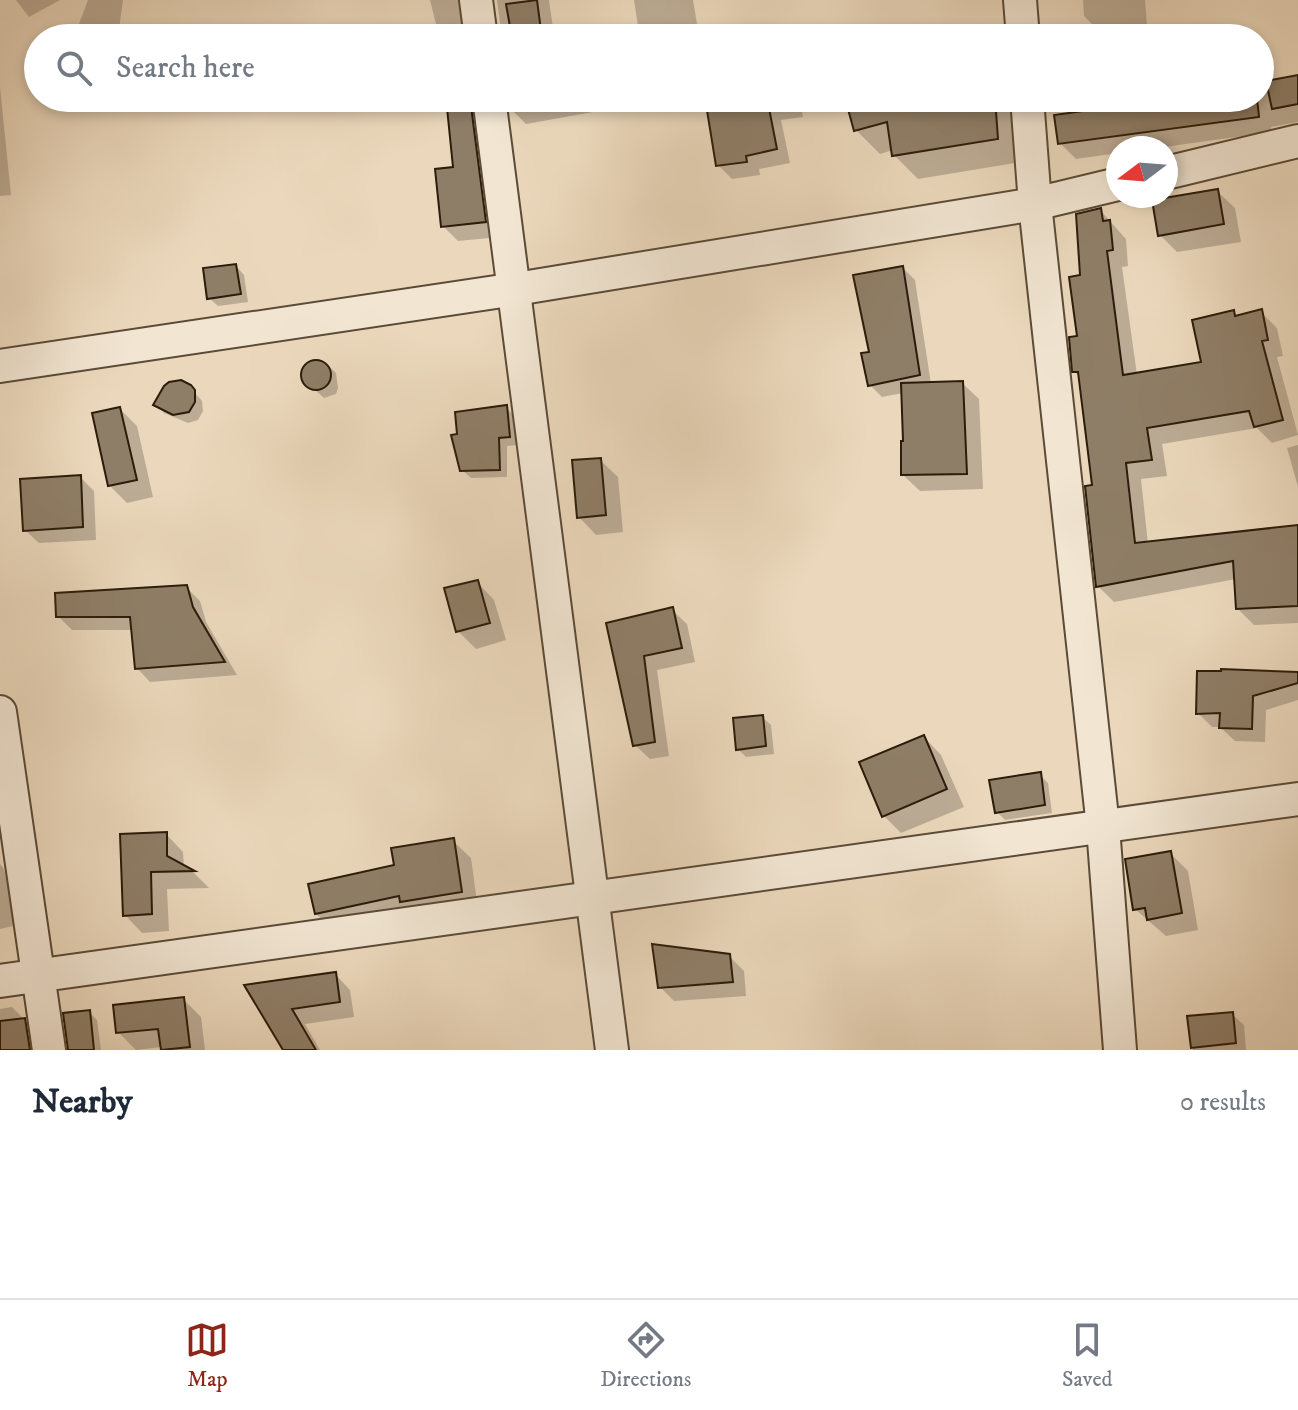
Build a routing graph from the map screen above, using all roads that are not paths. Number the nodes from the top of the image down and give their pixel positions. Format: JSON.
{"nodes":[{"id":1,"x":476,"y":0,"type":"edge"},
{"id":2,"x":1020,"y":0,"type":"edge"},
{"id":3,"x":479,"y":24,"type":"edge"},
{"id":4,"x":1022,"y":24,"type":"edge"},
{"id":5,"x":491,"y":112,"type":"edge"},
{"id":6,"x":1028,"y":112,"type":"edge"},
{"id":7,"x":1298,"y":141,"type":"edge"},
{"id":8,"x":1178,"y":170,"type":"edge"},
{"id":9,"x":1106,"y":187,"type":"edge"},
{"id":10,"x":1035,"y":204,"type":"junction"},
{"id":11,"x":516,"y":289,"type":"junction"},
{"id":12,"x":0,"y":366,"type":"edge"},
{"id":13,"x":0,"y":712,"type":"edge"},
{"id":14,"x":1298,"y":799,"type":"edge"},
{"id":15,"x":1103,"y":827,"type":"junction"},
{"id":16,"x":594,"y":898,"type":"junction"},
{"id":17,"x":38,"y":976,"type":"junction"},
{"id":18,"x":0,"y":981,"type":"edge"},
{"id":19,"x":49,"y":1050,"type":"edge"},
{"id":20,"x":612,"y":1050,"type":"edge"},
{"id":21,"x":1120,"y":1050,"type":"edge"}],
"edges":[{"from":1,"to":3,"type":"street"},
{"from":2,"to":4,"type":"street"},
{"from":5,"to":11,"type":"street"},
{"from":6,"to":10,"type":"street"},
{"from":7,"to":8,"type":"street"},
{"from":9,"to":10,"type":"street"},
{"from":10,"to":11,"type":"street"},
{"from":10,"to":15,"type":"street"},
{"from":11,"to":12,"type":"street"},
{"from":11,"to":16,"type":"street"},
{"from":13,"to":17,"type":"street"},
{"from":14,"to":15,"type":"street"},
{"from":15,"to":16,"type":"street"},
{"from":15,"to":21,"type":"street"},
{"from":16,"to":17,"type":"street"},
{"from":16,"to":20,"type":"street"},
{"from":17,"to":18,"type":"street"},
{"from":17,"to":19,"type":"street"}]}
